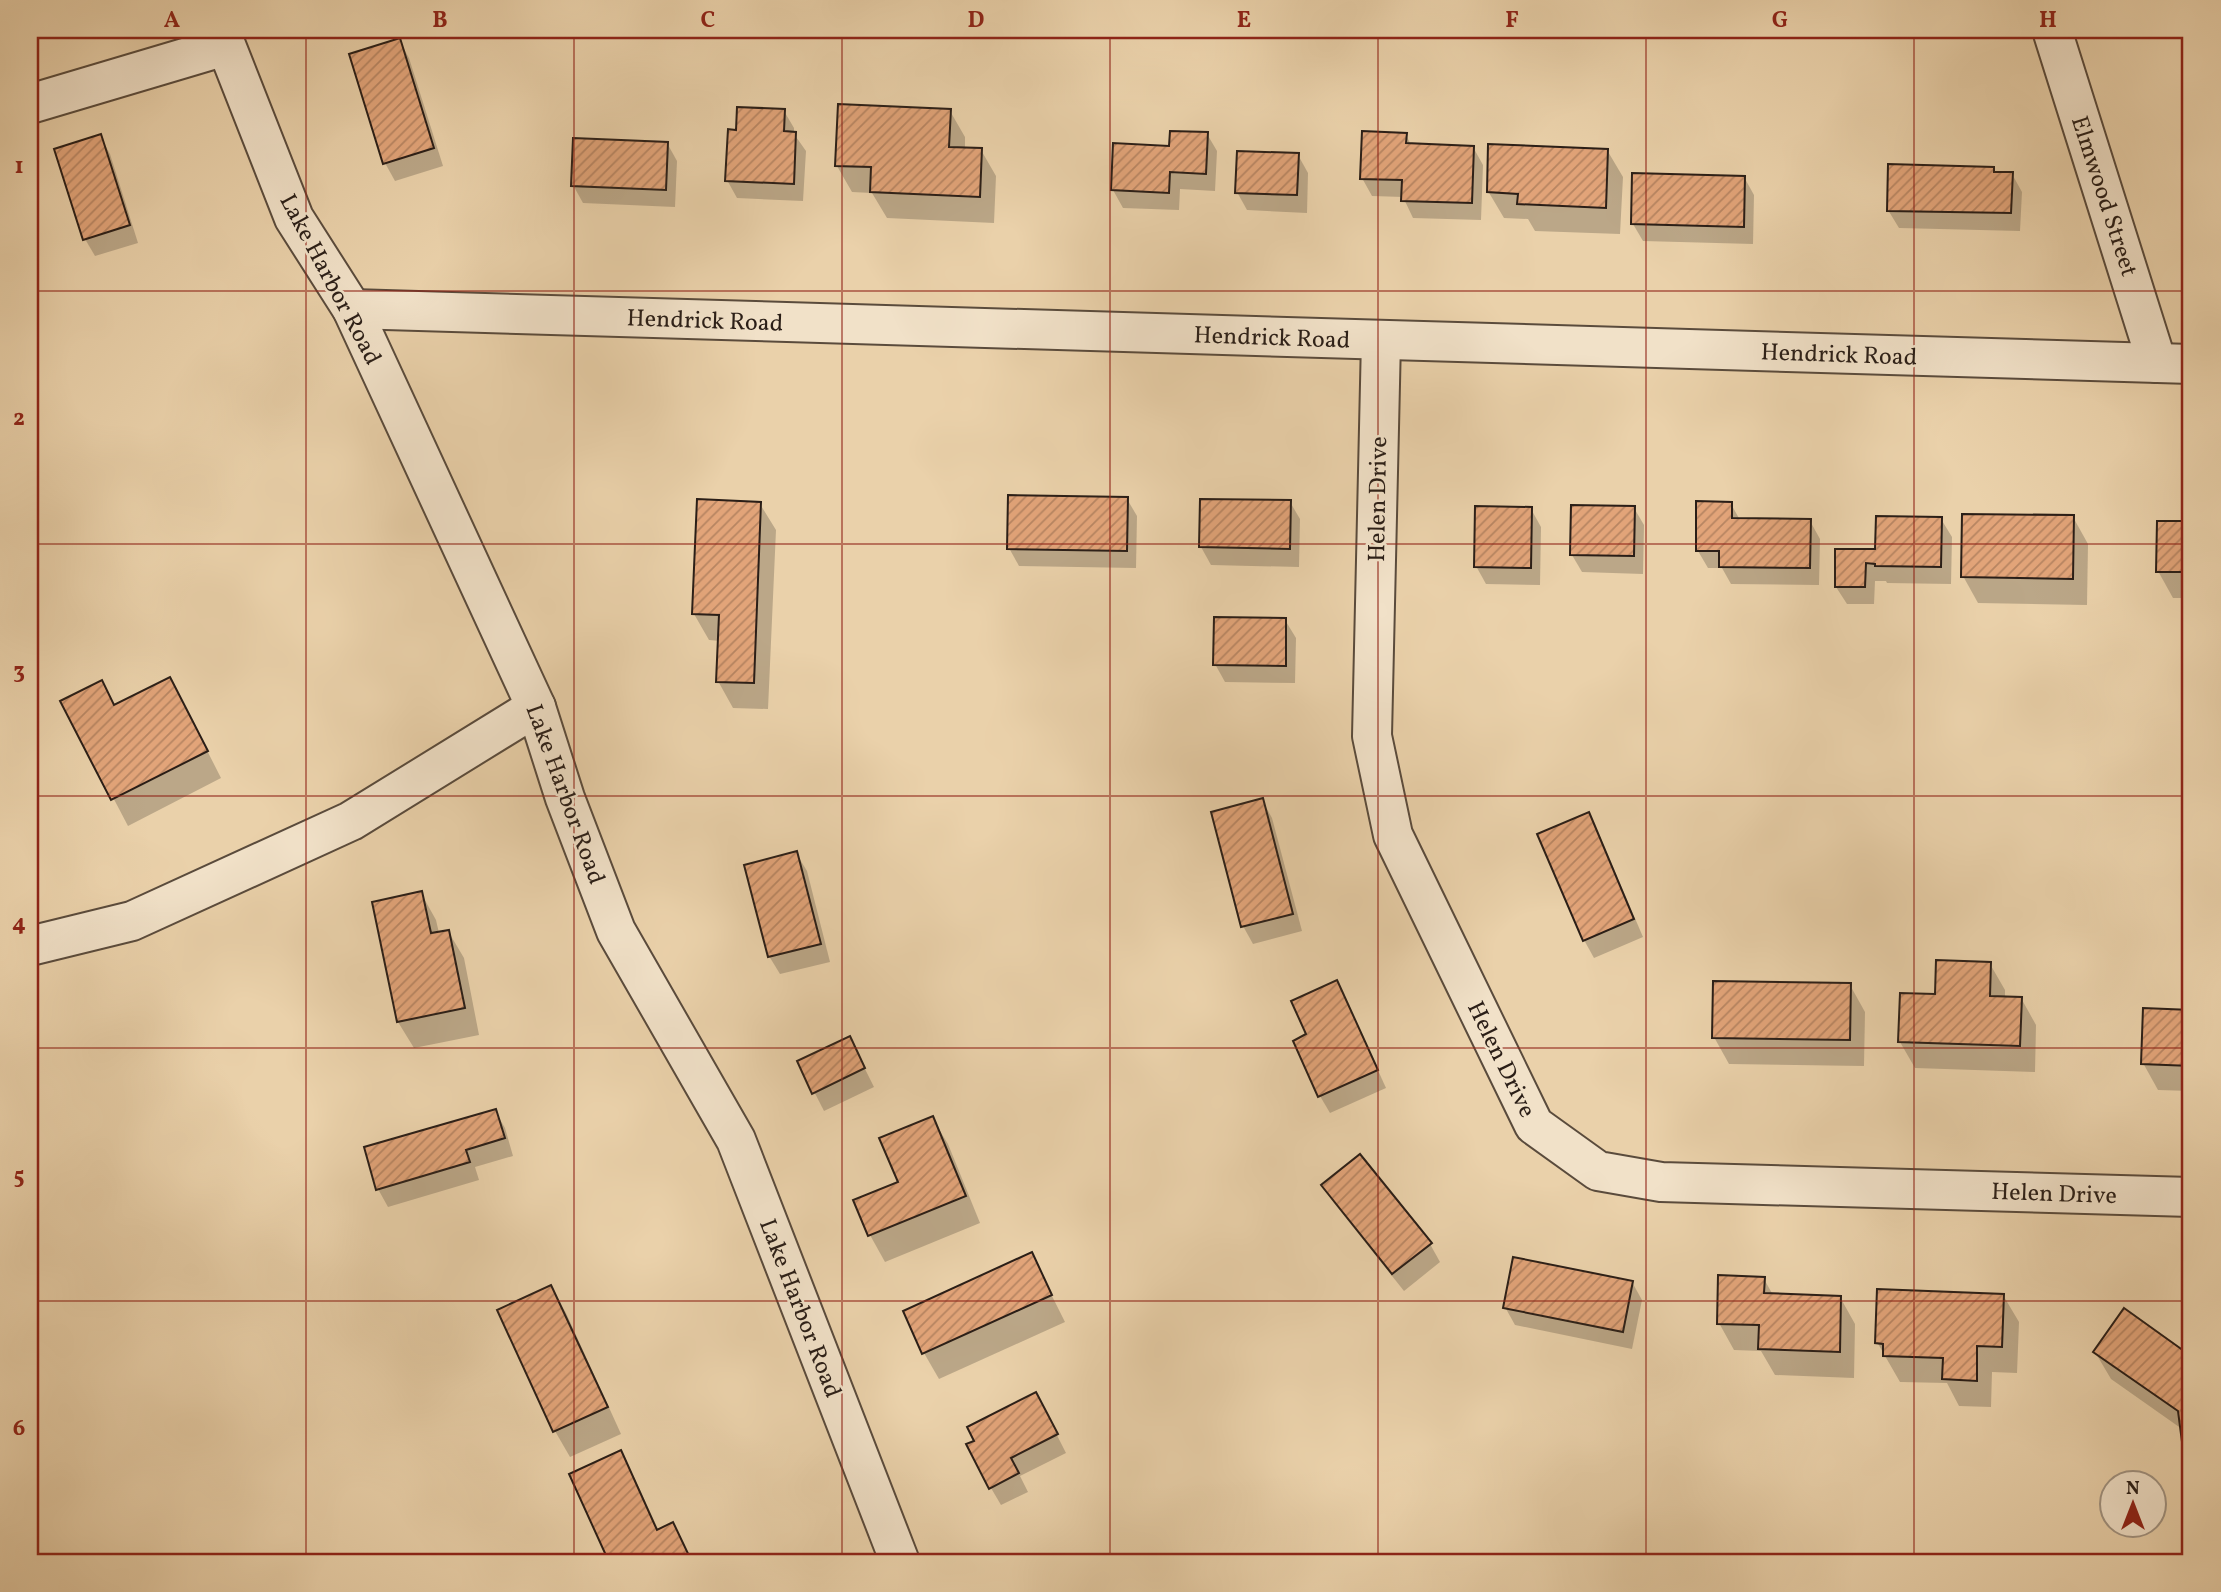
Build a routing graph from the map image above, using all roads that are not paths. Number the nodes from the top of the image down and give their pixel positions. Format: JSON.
{"nodes":[{"id":1,"x":2052,"y":30,"type":"edge"},
{"id":2,"x":223,"y":38,"type":"edge"},
{"id":3,"x":30,"y":104,"type":"edge"},
{"id":4,"x":352,"y":309,"type":"junction"},
{"id":5,"x":1381,"y":340,"type":"junction"},
{"id":6,"x":2174,"y":364,"type":"edge"},
{"id":7,"x":536,"y":707,"type":"junction"},
{"id":8,"x":30,"y":946,"type":"edge"},
{"id":9,"x":2191,"y":1197,"type":"edge"},
{"id":10,"x":900,"y":1562,"type":"edge"}],
"edges":[{"from":1,"to":6,"type":"street","name":"Elmwood Street"},
{"from":2,"to":3,"type":"street"},
{"from":2,"to":4,"type":"street","name":"Lake Harbor Road"},
{"from":4,"to":5,"type":"street","name":"Hendrick Road"},
{"from":4,"to":7,"type":"street","name":"Lake Harbor Road"},
{"from":5,"to":6,"type":"street","name":"Hendrick Road"},
{"from":5,"to":9,"type":"street","name":"Helen Drive"},
{"from":7,"to":8,"type":"street"},
{"from":7,"to":10,"type":"street","name":"Lake Harbor Road"}]}
